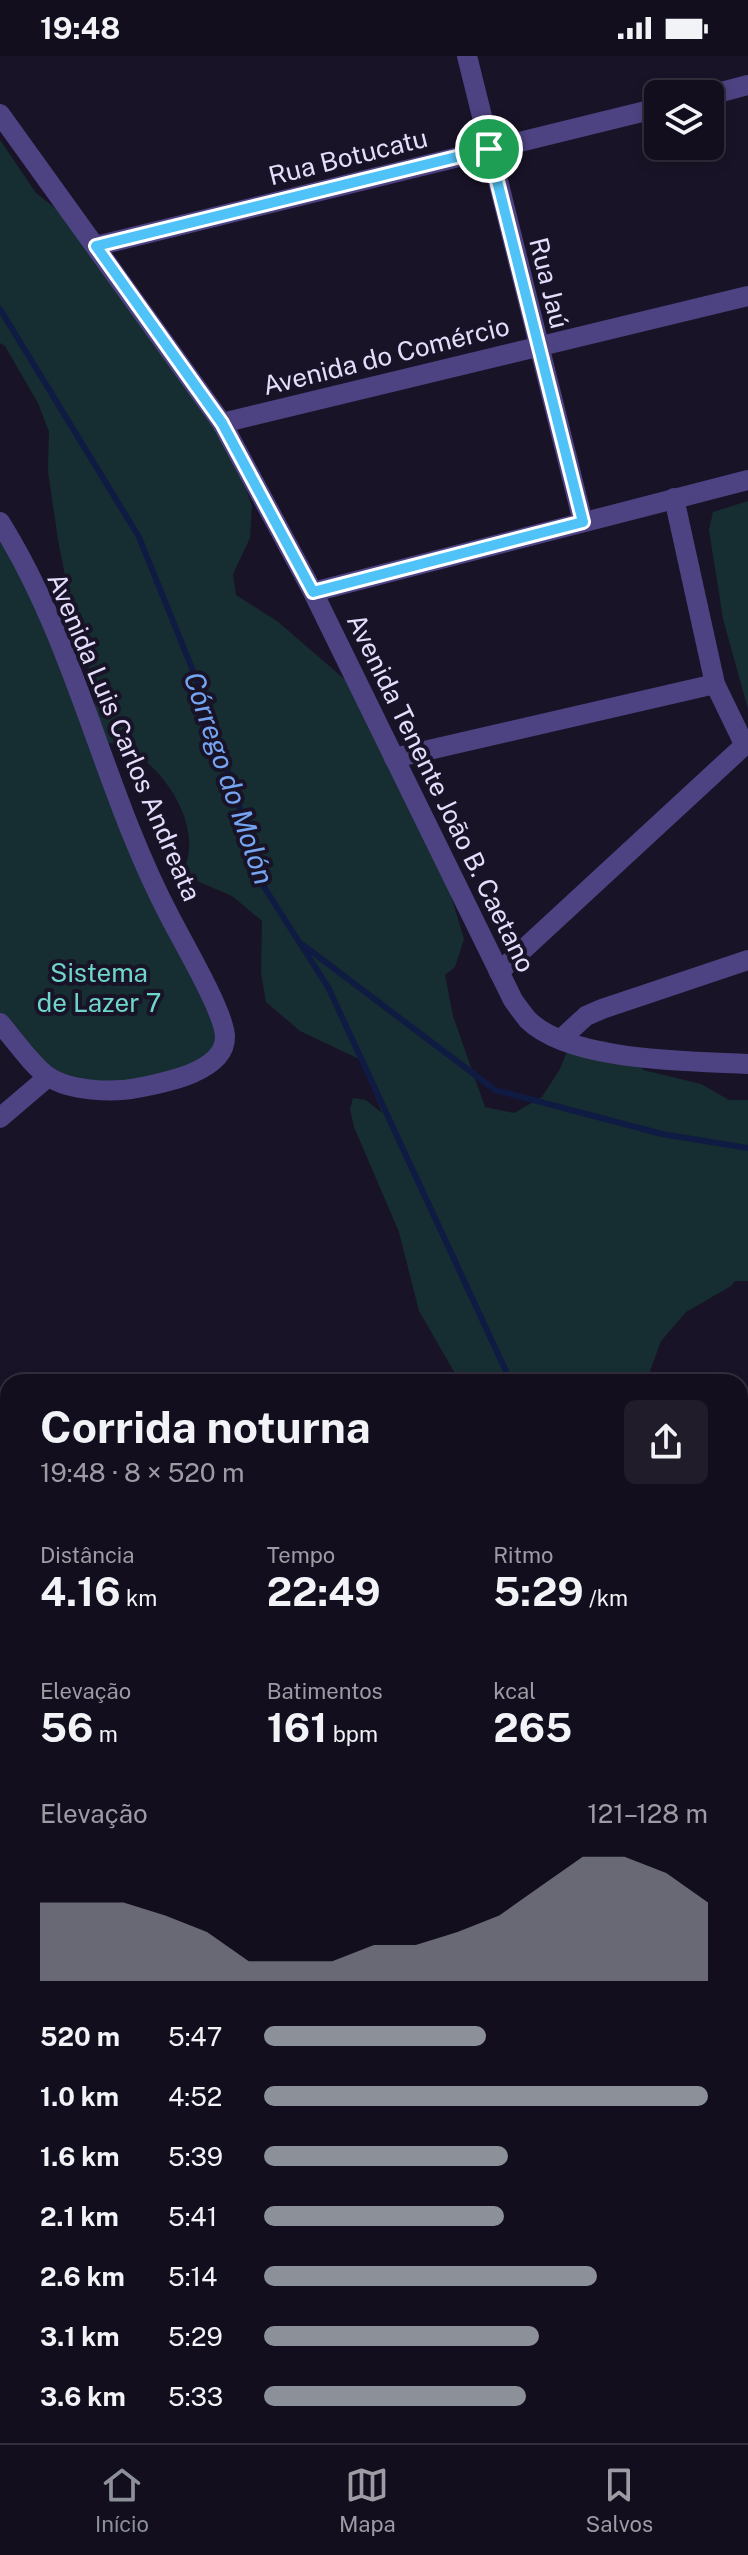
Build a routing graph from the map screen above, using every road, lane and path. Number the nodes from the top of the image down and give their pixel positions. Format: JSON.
{"nodes":[{"id":1,"x":467,"y":56,"type":"edge"},
{"id":2,"x":748,"y":85,"type":"edge"},
{"id":3,"x":724,"y":91,"type":"edge"},
{"id":4,"x":644,"y":111,"type":"edge"},
{"id":5,"x":0,"y":114,"type":"edge"},
{"id":6,"x":489,"y":149,"type":"junction"},
{"id":7,"x":96,"y":246,"type":"junction"},
{"id":8,"x":748,"y":296,"type":"edge"},
{"id":9,"x":538,"y":346,"type":"junction"},
{"id":10,"x":222,"y":423,"type":"junction"},
{"id":11,"x":748,"y":480,"type":"edge"},
{"id":12,"x":674,"y":498,"type":"junction"},
{"id":13,"x":0,"y":522,"type":"edge"},
{"id":14,"x":583,"y":522,"type":"junction"},
{"id":15,"x":313,"y":592,"type":"junction"},
{"id":16,"x":715,"y":684,"type":"junction"},
{"id":17,"x":746,"y":743,"type":"edge"},
{"id":18,"x":394,"y":758,"type":"junction"},
{"id":19,"x":748,"y":960,"type":"edge"},
{"id":20,"x":499,"y":972,"type":"junction"},
{"id":21,"x":0,"y":1023,"type":"edge"},
{"id":22,"x":561,"y":1039,"type":"junction"},
{"id":23,"x":748,"y":1064,"type":"edge"},
{"id":24,"x":48,"y":1077,"type":"junction"},
{"id":25,"x":0,"y":1118,"type":"edge"}],
"edges":[{"from":1,"to":6,"type":"street","name":"Rua Jaú"},
{"from":2,"to":3,"type":"street"},
{"from":4,"to":6,"type":"street","name":"Rua Botucatu"},
{"from":5,"to":7,"type":"street","name":"Avenida Tenente João B. Caetano"},
{"from":6,"to":7,"type":"street","name":"Rua Botucatu"},
{"from":6,"to":9,"type":"street","name":"Rua Jaú"},
{"from":7,"to":10,"type":"street","name":"Avenida Tenente João B. Caetano"},
{"from":8,"to":9,"type":"street","name":"Avenida do Comércio"},
{"from":9,"to":10,"type":"street","name":"Avenida do Comércio"},
{"from":9,"to":14,"type":"street","name":"Rua Jaú"},
{"from":10,"to":15,"type":"street","name":"Avenida Tenente João B. Caetano"},
{"from":11,"to":12,"type":"street"},
{"from":12,"to":14,"type":"street"},
{"from":12,"to":16,"type":"street"},
{"from":13,"to":24,"type":"street","name":"Avenida Luis Carlos Andreata"},
{"from":14,"to":15,"type":"street"},
{"from":15,"to":18,"type":"street","name":"Avenida Tenente João B. Caetano"},
{"from":16,"to":17,"type":"street"},
{"from":16,"to":18,"type":"street"},
{"from":17,"to":20,"type":"street"},
{"from":18,"to":20,"type":"street","name":"Avenida Tenente João B. Caetano"},
{"from":19,"to":22,"type":"street"},
{"from":20,"to":22,"type":"street","name":"Avenida Tenente João B. Caetano"},
{"from":21,"to":24,"type":"street"},
{"from":22,"to":23,"type":"street","name":"Avenida Tenente João B. Caetano"},
{"from":24,"to":25,"type":"street"}]}
